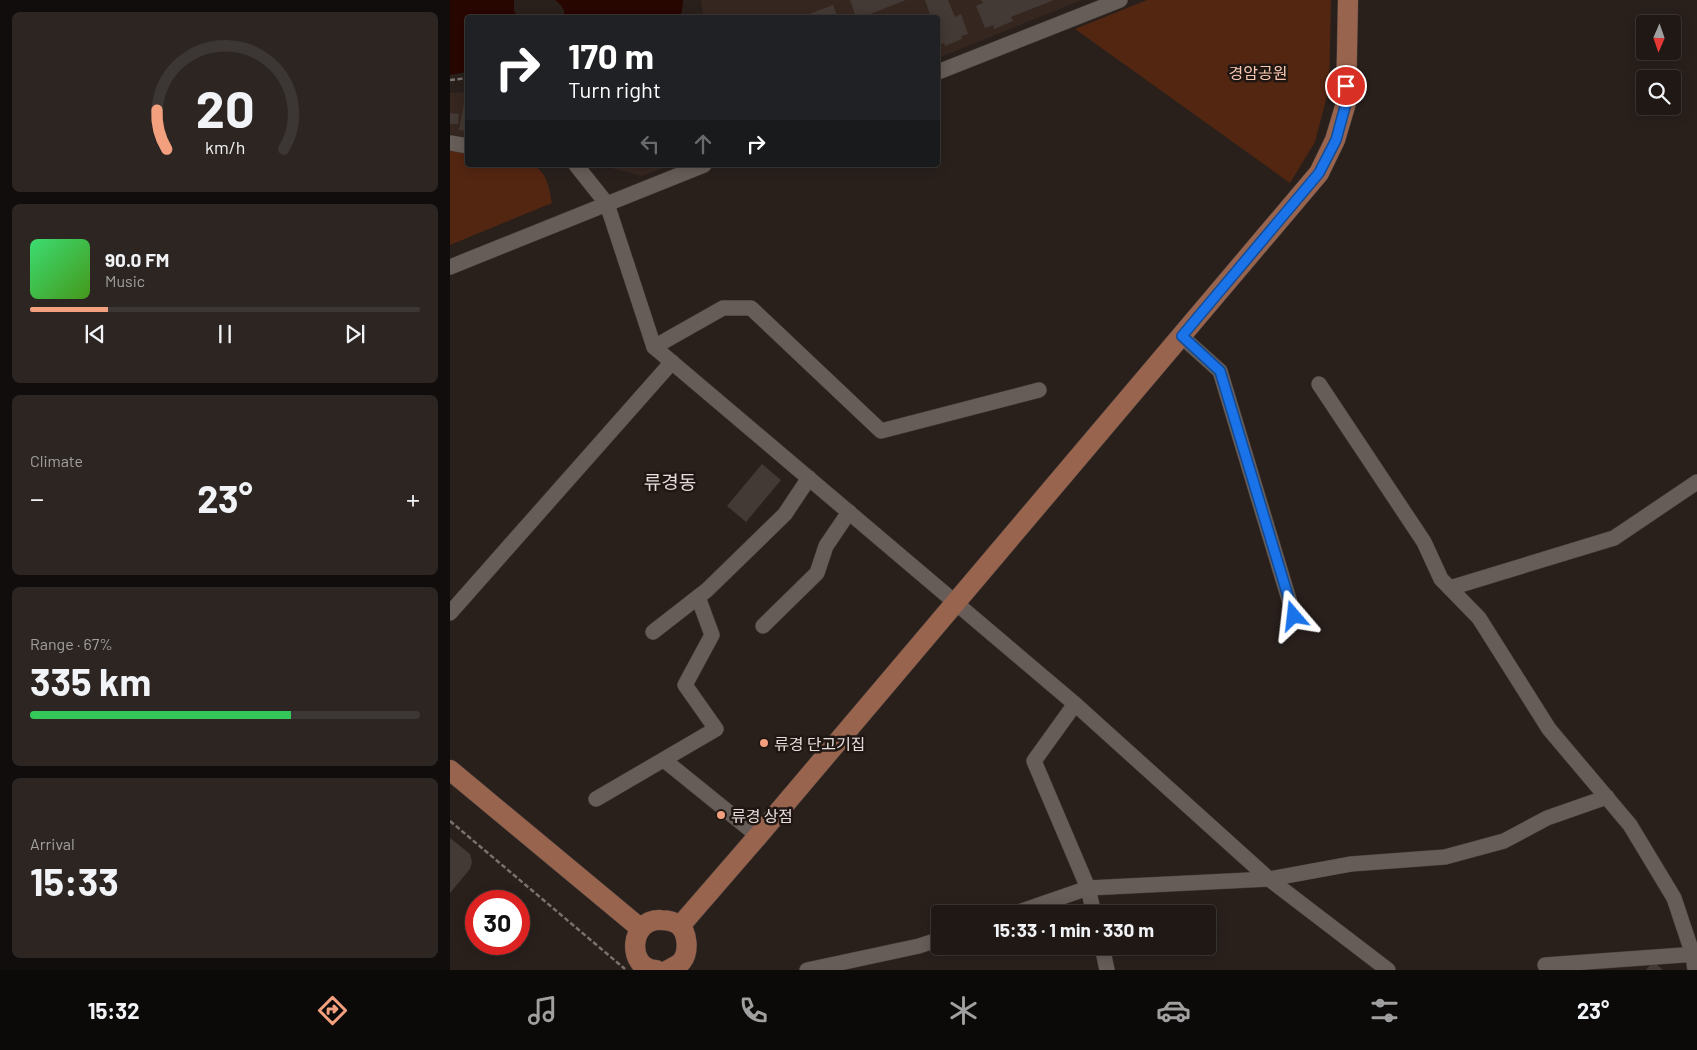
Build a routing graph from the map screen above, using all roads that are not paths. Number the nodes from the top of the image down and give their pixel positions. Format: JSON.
{"nodes":[{"id":1,"x":1120,"y":0,"type":"edge"},
{"id":2,"x":1348,"y":0,"type":"edge"},
{"id":3,"x":940,"y":71,"type":"edge"},
{"id":4,"x":450,"y":143,"type":"edge"},
{"id":5,"x":465,"y":146,"type":"edge"},
{"id":6,"x":578,"y":167,"type":"edge"},
{"id":7,"x":699,"y":167,"type":"edge"},
{"id":8,"x":607,"y":204,"type":"junction"},
{"id":9,"x":450,"y":267,"type":"edge"},
{"id":10,"x":1182,"y":336,"type":"junction"},
{"id":11,"x":654,"y":347,"type":"junction"},
{"id":12,"x":672,"y":362,"type":"junction"},
{"id":13,"x":1318,"y":384,"type":"dead end"},
{"id":14,"x":1038,"y":390,"type":"dead end"},
{"id":15,"x":809,"y":478,"type":"junction"},
{"id":16,"x":1697,"y":482,"type":"edge"},
{"id":17,"x":849,"y":512,"type":"junction"},
{"id":18,"x":1450,"y":588,"type":"junction"},
{"id":19,"x":698,"y":597,"type":"junction"},
{"id":20,"x":956,"y":602,"type":"junction"},
{"id":21,"x":450,"y":613,"type":"edge"},
{"id":22,"x":1294,"y":616,"type":"dead end"},
{"id":23,"x":762,"y":626,"type":"dead end"},
{"id":24,"x":653,"y":632,"type":"dead end"},
{"id":25,"x":1075,"y":704,"type":"junction"},
{"id":26,"x":664,"y":760,"type":"junction"},
{"id":27,"x":450,"y":770,"type":"edge"},
{"id":28,"x":1607,"y":797,"type":"junction"},
{"id":29,"x":596,"y":799,"type":"dead end"},
{"id":30,"x":758,"y":836,"type":"junction"},
{"id":31,"x":1269,"y":879,"type":"junction"},
{"id":32,"x":1088,"y":888,"type":"junction"},
{"id":33,"x":1039,"y":905,"type":"edge"},
{"id":34,"x":1092,"y":905,"type":"edge"},
{"id":35,"x":680,"y":926,"type":"junction"},
{"id":36,"x":640,"y":928,"type":"junction"},
{"id":37,"x":931,"y":942,"type":"edge"},
{"id":38,"x":1104,"y":955,"type":"edge"},
{"id":39,"x":1695,"y":960,"type":"edge"},
{"id":40,"x":1545,"y":965,"type":"dead end"},
{"id":41,"x":680,"y":967,"type":"edge"},
{"id":42,"x":643,"y":969,"type":"edge"},
{"id":43,"x":807,"y":970,"type":"edge"},
{"id":44,"x":1107,"y":970,"type":"edge"},
{"id":45,"x":1388,"y":970,"type":"edge"}],
"edges":[{"from":1,"to":3,"type":"street"},
{"from":2,"to":10,"type":"main road"},
{"from":4,"to":5,"type":"street"},
{"from":6,"to":8,"type":"street"},
{"from":7,"to":8,"type":"street"},
{"from":8,"to":9,"type":"street"},
{"from":8,"to":11,"type":"street"},
{"from":10,"to":20,"type":"main road"},
{"from":10,"to":22,"type":"street"},
{"from":11,"to":12,"type":"street"},
{"from":11,"to":14,"type":"street"},
{"from":12,"to":15,"type":"street"},
{"from":12,"to":21,"type":"street"},
{"from":13,"to":18,"type":"street"},
{"from":15,"to":17,"type":"street"},
{"from":15,"to":19,"type":"street"},
{"from":16,"to":18,"type":"street"},
{"from":17,"to":20,"type":"street"},
{"from":17,"to":23,"type":"street"},
{"from":18,"to":28,"type":"street"},
{"from":19,"to":24,"type":"street"},
{"from":19,"to":26,"type":"street"},
{"from":20,"to":25,"type":"street"},
{"from":20,"to":30,"type":"main road"},
{"from":25,"to":31,"type":"street"},
{"from":25,"to":32,"type":"street"},
{"from":26,"to":29,"type":"street"},
{"from":26,"to":30,"type":"street"},
{"from":27,"to":36,"type":"main road"},
{"from":28,"to":31,"type":"street"},
{"from":28,"to":39,"type":"street"},
{"from":30,"to":35,"type":"main road"},
{"from":31,"to":32,"type":"street"},
{"from":31,"to":45,"type":"street"},
{"from":32,"to":33,"type":"street"},
{"from":32,"to":34,"type":"street"},
{"from":35,"to":36,"type":"main road"},
{"from":35,"to":41,"type":"main road"},
{"from":36,"to":42,"type":"main road"},
{"from":37,"to":43,"type":"street"},
{"from":38,"to":44,"type":"street"},
{"from":39,"to":40,"type":"street"}]}
